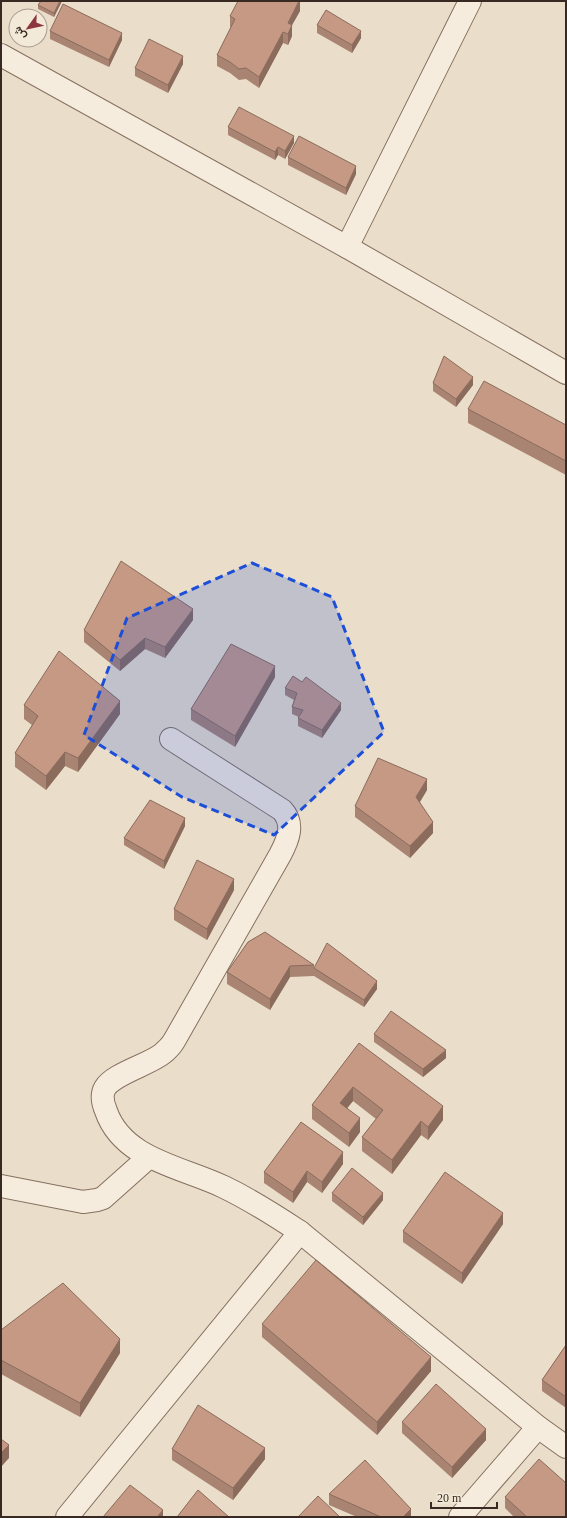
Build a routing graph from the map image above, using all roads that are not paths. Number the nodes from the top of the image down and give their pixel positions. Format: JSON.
{"nodes":[{"id":1,"x":470,"y":1,"type":"edge"},
{"id":2,"x":1,"y":55,"type":"edge"},
{"id":3,"x":347,"y":247,"type":"junction"},
{"id":4,"x":566,"y":373,"type":"edge"},
{"id":5,"x":171,"y":738,"type":"dead end"},
{"id":6,"x":149,"y":1157,"type":"junction"},
{"id":7,"x":1,"y":1186,"type":"edge"},
{"id":8,"x":300,"y":1232,"type":"junction"},
{"id":9,"x":538,"y":1427,"type":"junction"},
{"id":10,"x":566,"y":1447,"type":"edge"},
{"id":11,"x":67,"y":1517,"type":"edge"},
{"id":12,"x":460,"y":1517,"type":"edge"}],
"edges":[{"from":1,"to":3,"type":"street"},
{"from":2,"to":3,"type":"street"},
{"from":3,"to":4,"type":"street"},
{"from":5,"to":6,"type":"street"},
{"from":6,"to":7,"type":"street"},
{"from":6,"to":8,"type":"street"},
{"from":8,"to":9,"type":"street"},
{"from":8,"to":11,"type":"street"},
{"from":9,"to":10,"type":"street"},
{"from":9,"to":12,"type":"street"}]}
